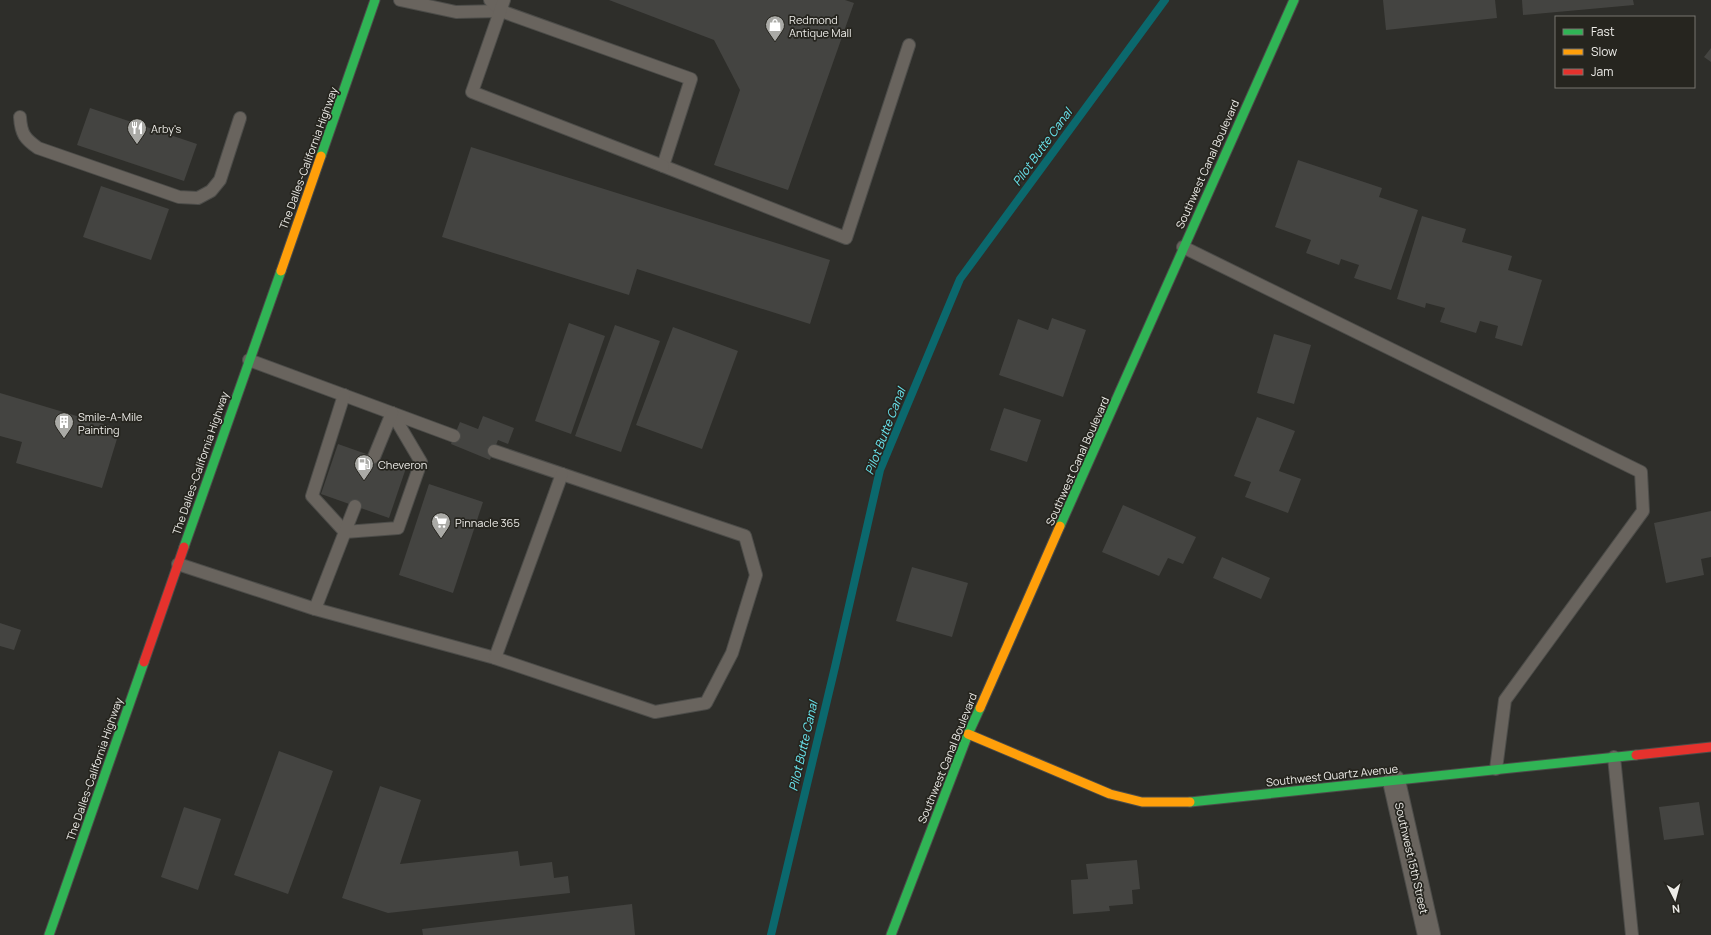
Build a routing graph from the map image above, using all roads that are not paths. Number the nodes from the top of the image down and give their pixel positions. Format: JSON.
{"nodes":[{"id":1,"x":375,"y":0,"type":"edge"},
{"id":2,"x":400,"y":0,"type":"edge"},
{"id":3,"x":490,"y":0,"type":"edge"},
{"id":4,"x":1294,"y":0,"type":"edge"},
{"id":5,"x":503,"y":6,"type":"edge"},
{"id":6,"x":909,"y":45,"type":"dead end"},
{"id":7,"x":20,"y":118,"type":"dead end"},
{"id":8,"x":240,"y":118,"type":"dead end"},
{"id":9,"x":663,"y":166,"type":"junction"},
{"id":10,"x":1183,"y":247,"type":"junction"},
{"id":11,"x":249,"y":360,"type":"junction"},
{"id":12,"x":344,"y":395,"type":"junction"},
{"id":13,"x":392,"y":413,"type":"junction"},
{"id":14,"x":454,"y":436,"type":"dead end"},
{"id":15,"x":494,"y":451,"type":"dead end"},
{"id":16,"x":374,"y":457,"type":"dead end"},
{"id":17,"x":562,"y":474,"type":"junction"},
{"id":18,"x":355,"y":506,"type":"dead end"},
{"id":19,"x":345,"y":532,"type":"junction"},
{"id":20,"x":178,"y":564,"type":"junction"},
{"id":21,"x":315,"y":608,"type":"junction"},
{"id":22,"x":495,"y":658,"type":"junction"},
{"id":23,"x":968,"y":734,"type":"junction"},
{"id":24,"x":1711,"y":747,"type":"edge"},
{"id":25,"x":1614,"y":757,"type":"junction"},
{"id":26,"x":1496,"y":769,"type":"junction"},
{"id":27,"x":1394,"y":781,"type":"junction"},
{"id":28,"x":49,"y":935,"type":"edge"},
{"id":29,"x":892,"y":935,"type":"edge"},
{"id":30,"x":1429,"y":935,"type":"edge"},
{"id":31,"x":1632,"y":935,"type":"edge"}],
"edges":[{"from":1,"to":11,"type":"main road","name":"The Dalles-California Highway"},
{"from":2,"to":5,"type":"lane"},
{"from":3,"to":5,"type":"lane"},
{"from":4,"to":10,"type":"main road","name":"Southwest Canal Boulevard"},
{"from":5,"to":9,"type":"lane"},
{"from":5,"to":9,"type":"lane"},
{"from":6,"to":9,"type":"lane"},
{"from":7,"to":8,"type":"lane"},
{"from":10,"to":23,"type":"main road","name":"Southwest Canal Boulevard"},
{"from":10,"to":26,"type":"lane"},
{"from":11,"to":12,"type":"lane"},
{"from":11,"to":20,"type":"main road","name":"The Dalles-California Highway"},
{"from":12,"to":13,"type":"lane"},
{"from":12,"to":19,"type":"lane"},
{"from":13,"to":14,"type":"lane"},
{"from":13,"to":16,"type":"lane"},
{"from":13,"to":19,"type":"lane"},
{"from":15,"to":17,"type":"lane"},
{"from":17,"to":22,"type":"lane"},
{"from":17,"to":22,"type":"lane"},
{"from":18,"to":19,"type":"lane"},
{"from":19,"to":21,"type":"lane"},
{"from":20,"to":21,"type":"lane"},
{"from":20,"to":28,"type":"main road","name":"The Dalles-California Highway"},
{"from":21,"to":22,"type":"lane"},
{"from":23,"to":27,"type":"main road","name":"Southwest Quartz Avenue"},
{"from":23,"to":29,"type":"main road","name":"Southwest Canal Boulevard"},
{"from":24,"to":25,"type":"main road","name":"Southwest Quartz Avenue"},
{"from":25,"to":26,"type":"main road","name":"Southwest Quartz Avenue"},
{"from":25,"to":31,"type":"lane"},
{"from":26,"to":27,"type":"main road","name":"Southwest Quartz Avenue"},
{"from":27,"to":30,"type":"street","name":"Southwest 15th Street"}]}
